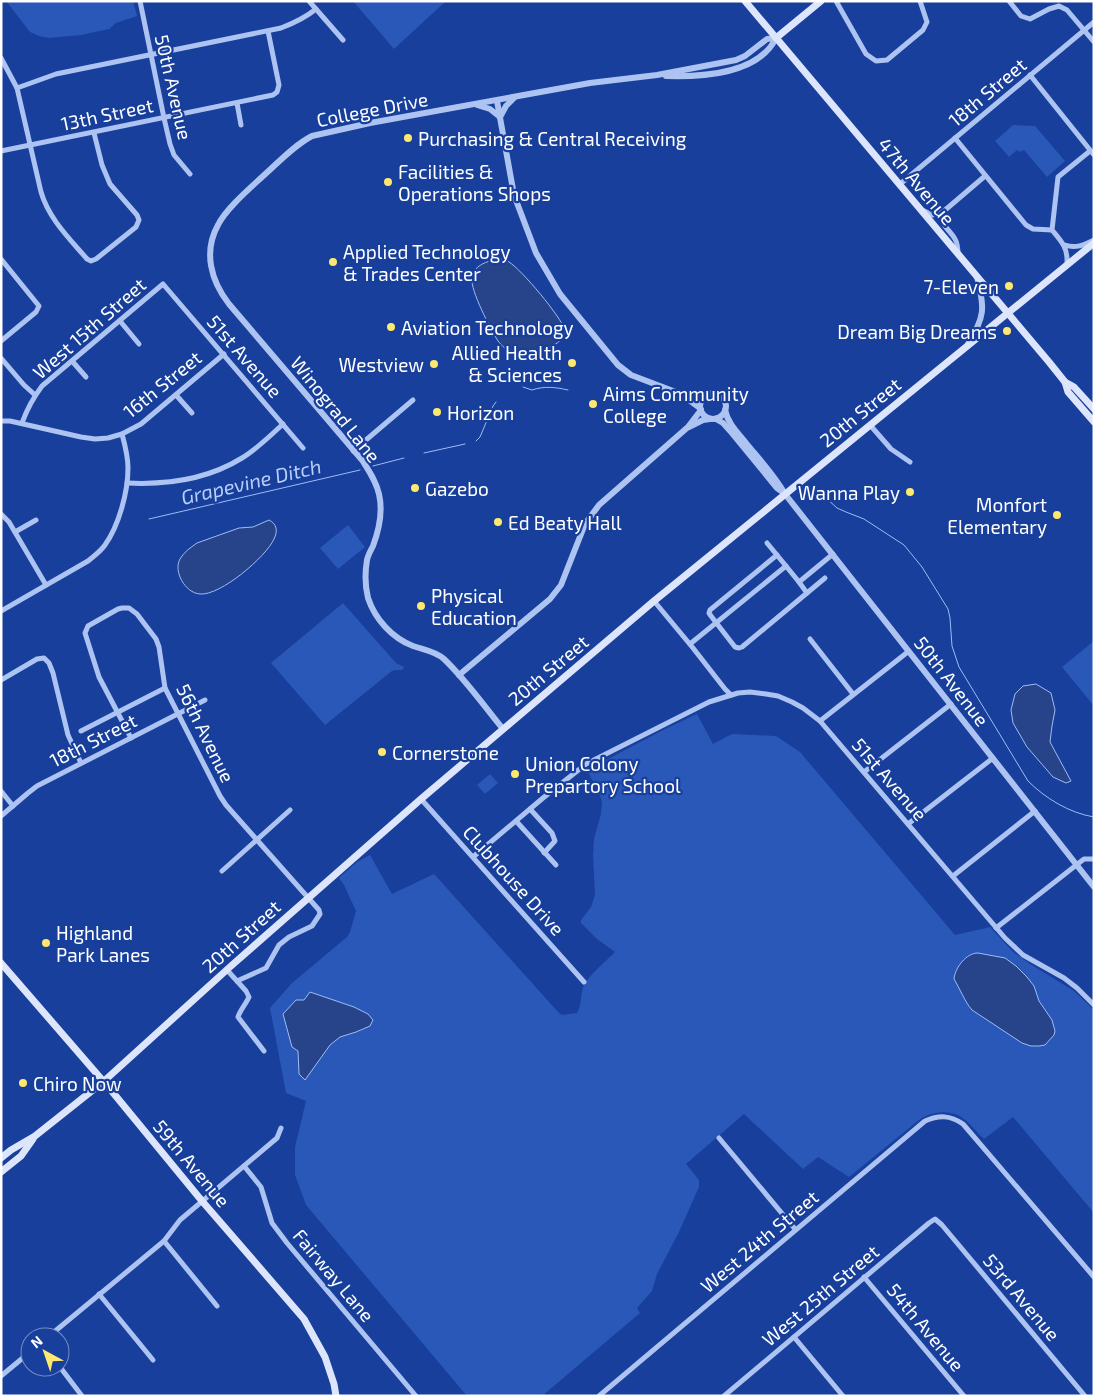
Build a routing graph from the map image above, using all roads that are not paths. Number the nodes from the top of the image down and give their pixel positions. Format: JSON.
{"nodes":[{"id":1,"x":140,"y":1,"type":"edge"},
{"id":2,"x":310,"y":1,"type":"edge"},
{"id":3,"x":745,"y":1,"type":"edge"},
{"id":4,"x":821,"y":1,"type":"edge"},
{"id":5,"x":836,"y":1,"type":"edge"},
{"id":6,"x":920,"y":1,"type":"edge"},
{"id":7,"x":1009,"y":1,"type":"edge"},
{"id":8,"x":316,"y":9,"type":"junction"},
{"id":9,"x":1094,"y":22,"type":"edge"},
{"id":10,"x":1084,"y":30,"type":"junction"},
{"id":11,"x":268,"y":31,"type":"junction"},
{"id":12,"x":776,"y":38,"type":"junction"},
{"id":13,"x":343,"y":40,"type":"dead end"},
{"id":14,"x":1094,"y":42,"type":"edge"},
{"id":15,"x":151,"y":55,"type":"junction"},
{"id":16,"x":1,"y":58,"type":"edge"},
{"id":17,"x":1030,"y":75,"type":"junction"},
{"id":18,"x":16,"y":88,"type":"junction"},
{"id":19,"x":514,"y":98,"type":"junction"},
{"id":20,"x":498,"y":100,"type":"junction"},
{"id":21,"x":237,"y":103,"type":"junction"},
{"id":22,"x":476,"y":104,"type":"junction"},
{"id":23,"x":500,"y":117,"type":"junction"},
{"id":24,"x":164,"y":118,"type":"junction"},
{"id":25,"x":241,"y":126,"type":"dead end"},
{"id":26,"x":94,"y":133,"type":"junction"},
{"id":27,"x":955,"y":138,"type":"junction"},
{"id":28,"x":30,"y":145,"type":"junction"},
{"id":29,"x":1,"y":151,"type":"edge"},
{"id":30,"x":1092,"y":153,"type":"edge"},
{"id":31,"x":190,"y":174,"type":"dead end"},
{"id":32,"x":986,"y":176,"type":"junction"},
{"id":33,"x":899,"y":185,"type":"junction"},
{"id":34,"x":920,"y":209,"type":"junction"},
{"id":35,"x":944,"y":211,"type":"junction"},
{"id":36,"x":1052,"y":230,"type":"junction"},
{"id":37,"x":1094,"y":241,"type":"edge"},
{"id":38,"x":1064,"y":245,"type":"junction"},
{"id":39,"x":958,"y":255,"type":"junction"},
{"id":40,"x":1,"y":259,"type":"edge"},
{"id":41,"x":1067,"y":264,"type":"junction"},
{"id":42,"x":977,"y":277,"type":"junction"},
{"id":43,"x":163,"y":284,"type":"joint"},
{"id":44,"x":233,"y":308,"type":"joint"},
{"id":45,"x":1007,"y":313,"type":"junction"},
{"id":46,"x":120,"y":321,"type":"junction"},
{"id":47,"x":1,"y":341,"type":"edge"},
{"id":48,"x":139,"y":344,"type":"dead end"},
{"id":49,"x":968,"y":344,"type":"junction"},
{"id":50,"x":224,"y":354,"type":"junction"},
{"id":51,"x":1,"y":358,"type":"edge"},
{"id":52,"x":72,"y":360,"type":"junction"},
{"id":53,"x":86,"y":377,"type":"dead end"},
{"id":54,"x":1066,"y":382,"type":"junction"},
{"id":55,"x":681,"y":394,"type":"junction"},
{"id":56,"x":35,"y":395,"type":"junction"},
{"id":57,"x":176,"y":395,"type":"junction"},
{"id":58,"x":705,"y":397,"type":"junction"},
{"id":59,"x":413,"y":400,"type":"dead end"},
{"id":60,"x":701,"y":409,"type":"junction"},
{"id":61,"x":1094,"y":409,"type":"edge"},
{"id":62,"x":725,"y":410,"type":"junction"},
{"id":63,"x":192,"y":413,"type":"dead end"},
{"id":64,"x":713,"y":419,"type":"junction"},
{"id":65,"x":1,"y":421,"type":"edge"},
{"id":66,"x":1094,"y":422,"type":"edge"},
{"id":67,"x":22,"y":423,"type":"junction"},
{"id":68,"x":283,"y":424,"type":"junction"},
{"id":69,"x":870,"y":425,"type":"junction"},
{"id":70,"x":688,"y":427,"type":"junction"},
{"id":71,"x":122,"y":434,"type":"junction"},
{"id":72,"x":303,"y":448,"type":"dead end"},
{"id":73,"x":353,"y":451,"type":"junction"},
{"id":74,"x":910,"y":462,"type":"dead end"},
{"id":75,"x":127,"y":483,"type":"junction"},
{"id":76,"x":785,"y":494,"type":"junction"},
{"id":77,"x":1,"y":514,"type":"edge"},
{"id":78,"x":36,"y":520,"type":"dead end"},
{"id":79,"x":15,"y":532,"type":"junction"},
{"id":80,"x":767,"y":543,"type":"dead end"},
{"id":81,"x":833,"y":554,"type":"junction"},
{"id":82,"x":777,"y":555,"type":"junction"},
{"id":83,"x":786,"y":566,"type":"junction"},
{"id":84,"x":825,"y":578,"type":"dead end"},
{"id":85,"x":799,"y":582,"type":"junction"},
{"id":86,"x":46,"y":584,"type":"junction"},
{"id":87,"x":807,"y":593,"type":"junction"},
{"id":88,"x":654,"y":601,"type":"junction"},
{"id":89,"x":1,"y":611,"type":"edge"},
{"id":90,"x":716,"y":623,"type":"junction"},
{"id":91,"x":810,"y":639,"type":"dead end"},
{"id":92,"x":690,"y":644,"type":"junction"},
{"id":93,"x":909,"y":651,"type":"junction"},
{"id":94,"x":459,"y":675,"type":"junction"},
{"id":95,"x":1,"y":680,"type":"edge"},
{"id":96,"x":165,"y":688,"type":"junction"},
{"id":97,"x":853,"y":694,"type":"junction"},
{"id":98,"x":731,"y":695,"type":"junction"},
{"id":99,"x":204,"y":700,"type":"dead end"},
{"id":100,"x":951,"y":704,"type":"junction"},
{"id":101,"x":118,"y":712,"type":"junction"},
{"id":102,"x":178,"y":714,"type":"junction"},
{"id":103,"x":820,"y":721,"type":"junction"},
{"id":104,"x":503,"y":729,"type":"junction"},
{"id":105,"x":81,"y":731,"type":"dead end"},
{"id":106,"x":131,"y":738,"type":"junction"},
{"id":107,"x":993,"y":758,"type":"junction"},
{"id":108,"x":81,"y":763,"type":"junction"},
{"id":109,"x":864,"y":772,"type":"junction"},
{"id":110,"x":1,"y":791,"type":"edge"},
{"id":111,"x":421,"y":798,"type":"junction"},
{"id":112,"x":13,"y":806,"type":"junction"},
{"id":113,"x":530,"y":809,"type":"junction"},
{"id":114,"x":290,"y":810,"type":"dead end"},
{"id":115,"x":1035,"y":811,"type":"junction"},
{"id":116,"x":1,"y":816,"type":"edge"},
{"id":117,"x":516,"y":821,"type":"junction"},
{"id":118,"x":908,"y":824,"type":"junction"},
{"id":119,"x":257,"y":839,"type":"junction"},
{"id":120,"x":544,"y":853,"type":"junction"},
{"id":121,"x":473,"y":856,"type":"junction"},
{"id":122,"x":1094,"y":859,"type":"edge"},
{"id":123,"x":556,"y":865,"type":"dead end"},
{"id":124,"x":1076,"y":865,"type":"junction"},
{"id":125,"x":222,"y":871,"type":"dead end"},
{"id":126,"x":953,"y":876,"type":"junction"},
{"id":127,"x":1094,"y":887,"type":"edge"},
{"id":128,"x":309,"y":897,"type":"junction"},
{"id":129,"x":996,"y":928,"type":"junction"},
{"id":130,"x":1,"y":963,"type":"edge"},
{"id":131,"x":227,"y":970,"type":"junction"},
{"id":132,"x":237,"y":981,"type":"junction"},
{"id":133,"x":584,"y":982,"type":"dead end"},
{"id":134,"x":1094,"y":1004,"type":"edge"},
{"id":135,"x":264,"y":1051,"type":"dead end"},
{"id":136,"x":103,"y":1082,"type":"junction"},
{"id":137,"x":281,"y":1128,"type":"dead end"},
{"id":138,"x":34,"y":1136,"type":"junction"},
{"id":139,"x":718,"y":1138,"type":"dead end"},
{"id":140,"x":1,"y":1158,"type":"edge"},
{"id":141,"x":244,"y":1166,"type":"junction"},
{"id":142,"x":1,"y":1172,"type":"edge"},
{"id":143,"x":202,"y":1201,"type":"junction"},
{"id":144,"x":935,"y":1219,"type":"joint"},
{"id":145,"x":795,"y":1229,"type":"junction"},
{"id":146,"x":164,"y":1241,"type":"junction"},
{"id":147,"x":864,"y":1277,"type":"junction"},
{"id":148,"x":1094,"y":1277,"type":"edge"},
{"id":149,"x":99,"y":1294,"type":"junction"},
{"id":150,"x":217,"y":1306,"type":"dead end"},
{"id":151,"x":60,"y":1327,"type":"edge"},
{"id":152,"x":794,"y":1337,"type":"junction"},
{"id":153,"x":20,"y":1360,"type":"edge"},
{"id":154,"x":153,"y":1360,"type":"dead end"},
{"id":155,"x":1,"y":1376,"type":"edge"},
{"id":156,"x":68,"y":1377,"type":"edge"},
{"id":157,"x":82,"y":1396,"type":"edge"},
{"id":158,"x":336,"y":1396,"type":"edge"},
{"id":159,"x":416,"y":1396,"type":"edge"},
{"id":160,"x":599,"y":1396,"type":"edge"},
{"id":161,"x":724,"y":1396,"type":"edge"},
{"id":162,"x":843,"y":1396,"type":"edge"},
{"id":163,"x":964,"y":1396,"type":"edge"},
{"id":164,"x":1086,"y":1396,"type":"edge"}],
"edges":[{"from":1,"to":15,"type":"street","name":"50th Avenue"},
{"from":2,"to":8,"type":"street"},
{"from":3,"to":12,"type":"main road","name":"47th Avenue"},
{"from":4,"to":12,"type":"main road"},
{"from":5,"to":6,"type":"street"},
{"from":7,"to":10,"type":"street"},
{"from":8,"to":11,"type":"street"},
{"from":8,"to":13,"type":"street"},
{"from":9,"to":10,"type":"street","name":"18th Street"},
{"from":10,"to":14,"type":"street"},
{"from":10,"to":17,"type":"street","name":"18th Street"},
{"from":11,"to":15,"type":"street"},
{"from":11,"to":21,"type":"street","name":"13th Street"},
{"from":12,"to":19,"type":"street","name":"College Drive"},
{"from":12,"to":33,"type":"main road","name":"47th Avenue"},
{"from":15,"to":18,"type":"street"},
{"from":15,"to":24,"type":"street","name":"50th Avenue"},
{"from":16,"to":18,"type":"street"},
{"from":17,"to":27,"type":"street","name":"18th Street"},
{"from":17,"to":30,"type":"street"},
{"from":18,"to":28,"type":"street"},
{"from":19,"to":20,"type":"street","name":"College Drive"},
{"from":19,"to":23,"type":"street"},
{"from":20,"to":22,"type":"street","name":"College Drive"},
{"from":20,"to":23,"type":"street"},
{"from":21,"to":24,"type":"street","name":"13th Street"},
{"from":21,"to":25,"type":"street"},
{"from":22,"to":23,"type":"street"},
{"from":22,"to":44,"type":"street","name":"College Drive"},
{"from":23,"to":55,"type":"street"},
{"from":24,"to":26,"type":"street","name":"13th Street"},
{"from":24,"to":31,"type":"street","name":"50th Avenue"},
{"from":26,"to":28,"type":"street","name":"13th Street"},
{"from":26,"to":28,"type":"street"},
{"from":27,"to":32,"type":"street"},
{"from":27,"to":33,"type":"street","name":"18th Street"},
{"from":28,"to":29,"type":"street","name":"13th Street"},
{"from":30,"to":36,"type":"street"},
{"from":32,"to":35,"type":"street"},
{"from":32,"to":36,"type":"street"},
{"from":33,"to":34,"type":"main road","name":"47th Avenue"},
{"from":34,"to":35,"type":"street"},
{"from":34,"to":39,"type":"main road","name":"47th Avenue"},
{"from":35,"to":39,"type":"street"},
{"from":36,"to":38,"type":"street"},
{"from":37,"to":38,"type":"street"},
{"from":37,"to":41,"type":"main road","name":"20th Street"},
{"from":38,"to":41,"type":"street"},
{"from":39,"to":42,"type":"main road","name":"47th Avenue"},
{"from":40,"to":47,"type":"street"},
{"from":41,"to":45,"type":"main road","name":"20th Street"},
{"from":42,"to":45,"type":"main road","name":"47th Avenue"},
{"from":42,"to":49,"type":"street"},
{"from":43,"to":46,"type":"street","name":"West 15th Street"},
{"from":43,"to":50,"type":"street","name":"51st Avenue"},
{"from":44,"to":73,"type":"street","name":"Winograd Lane"},
{"from":45,"to":49,"type":"main road","name":"20th Street"},
{"from":45,"to":54,"type":"main road","name":"47th Avenue"},
{"from":46,"to":48,"type":"street"},
{"from":46,"to":52,"type":"street","name":"West 15th Street"},
{"from":49,"to":69,"type":"main road","name":"20th Street"},
{"from":50,"to":57,"type":"street","name":"16th Street"},
{"from":50,"to":68,"type":"street","name":"51st Avenue"},
{"from":51,"to":56,"type":"street"},
{"from":52,"to":53,"type":"street"},
{"from":52,"to":56,"type":"street","name":"West 15th Street"},
{"from":54,"to":61,"type":"main road","name":"47th Avenue"},
{"from":54,"to":66,"type":"main road","name":"47th Avenue"},
{"from":55,"to":58,"type":"street"},
{"from":55,"to":60,"type":"street"},
{"from":56,"to":67,"type":"street","name":"West 15th Street"},
{"from":57,"to":63,"type":"street"},
{"from":57,"to":71,"type":"street","name":"16th Street"},
{"from":58,"to":60,"type":"street"},
{"from":58,"to":62,"type":"street"},
{"from":59,"to":73,"type":"street"},
{"from":60,"to":64,"type":"street"},
{"from":60,"to":70,"type":"street"},
{"from":62,"to":64,"type":"street"},
{"from":62,"to":76,"type":"street","name":"50th Avenue"},
{"from":64,"to":70,"type":"street"},
{"from":64,"to":76,"type":"street","name":"50th Avenue"},
{"from":65,"to":67,"type":"street","name":"16th Street"},
{"from":67,"to":71,"type":"street","name":"16th Street"},
{"from":68,"to":72,"type":"street","name":"51st Avenue"},
{"from":68,"to":75,"type":"street"},
{"from":69,"to":74,"type":"street"},
{"from":69,"to":76,"type":"main road","name":"20th Street"},
{"from":70,"to":94,"type":"street"},
{"from":71,"to":75,"type":"street"},
{"from":73,"to":94,"type":"street","name":"Winograd Lane"},
{"from":75,"to":86,"type":"street"},
{"from":76,"to":81,"type":"street","name":"50th Avenue"},
{"from":76,"to":88,"type":"main road","name":"20th Street"},
{"from":77,"to":79,"type":"street"},
{"from":78,"to":79,"type":"street"},
{"from":79,"to":86,"type":"street"},
{"from":80,"to":82,"type":"street"},
{"from":81,"to":85,"type":"street"},
{"from":81,"to":93,"type":"street","name":"50th Avenue"},
{"from":82,"to":83,"type":"street"},
{"from":82,"to":90,"type":"street"},
{"from":83,"to":85,"type":"street"},
{"from":83,"to":90,"type":"street"},
{"from":84,"to":87,"type":"street"},
{"from":85,"to":87,"type":"street"},
{"from":86,"to":89,"type":"street"},
{"from":87,"to":90,"type":"street"},
{"from":88,"to":92,"type":"street"},
{"from":88,"to":104,"type":"main road","name":"20th Street"},
{"from":90,"to":92,"type":"street"},
{"from":91,"to":97,"type":"street"},
{"from":92,"to":98,"type":"street"},
{"from":93,"to":97,"type":"street"},
{"from":93,"to":100,"type":"street","name":"50th Avenue"},
{"from":94,"to":104,"type":"street"},
{"from":95,"to":108,"type":"street"},
{"from":96,"to":101,"type":"street"},
{"from":96,"to":101,"type":"street","name":"56th Avenue"},
{"from":96,"to":102,"type":"street","name":"56th Avenue"},
{"from":97,"to":103,"type":"street"},
{"from":98,"to":103,"type":"street","name":"51st Avenue"},
{"from":98,"to":113,"type":"street","name":"51st Avenue"},
{"from":99,"to":102,"type":"street","name":"18th Street"},
{"from":100,"to":107,"type":"street","name":"50th Avenue"},
{"from":100,"to":109,"type":"street"},
{"from":101,"to":105,"type":"street"},
{"from":101,"to":106,"type":"street"},
{"from":102,"to":106,"type":"street","name":"18th Street"},
{"from":102,"to":119,"type":"street","name":"56th Avenue"},
{"from":103,"to":109,"type":"street","name":"51st Avenue"},
{"from":104,"to":111,"type":"main road","name":"20th Street"},
{"from":106,"to":108,"type":"street","name":"18th Street"},
{"from":107,"to":115,"type":"street","name":"50th Avenue"},
{"from":107,"to":118,"type":"street"},
{"from":108,"to":112,"type":"street","name":"18th Street"},
{"from":109,"to":118,"type":"street","name":"51st Avenue"},
{"from":110,"to":112,"type":"street"},
{"from":111,"to":121,"type":"street","name":"Clubhouse Drive"},
{"from":111,"to":128,"type":"main road","name":"20th Street"},
{"from":112,"to":116,"type":"street","name":"18th Street"},
{"from":113,"to":117,"type":"street","name":"51st Avenue"},
{"from":113,"to":120,"type":"street"},
{"from":114,"to":119,"type":"street"},
{"from":115,"to":124,"type":"street","name":"50th Avenue"},
{"from":115,"to":126,"type":"street"},
{"from":117,"to":120,"type":"street"},
{"from":117,"to":121,"type":"street","name":"51st Avenue"},
{"from":118,"to":126,"type":"street","name":"51st Avenue"},
{"from":119,"to":125,"type":"street"},
{"from":119,"to":128,"type":"street","name":"56th Avenue"},
{"from":120,"to":123,"type":"street"},
{"from":121,"to":133,"type":"street","name":"Clubhouse Drive"},
{"from":122,"to":124,"type":"street"},
{"from":124,"to":127,"type":"street","name":"50th Avenue"},
{"from":124,"to":129,"type":"street"},
{"from":126,"to":129,"type":"street","name":"51st Avenue"},
{"from":128,"to":131,"type":"main road","name":"20th Street"},
{"from":128,"to":132,"type":"street"},
{"from":129,"to":134,"type":"street","name":"51st Avenue"},
{"from":130,"to":136,"type":"main road","name":"59th Avenue"},
{"from":131,"to":132,"type":"street"},
{"from":131,"to":136,"type":"main road","name":"20th Street"},
{"from":132,"to":135,"type":"street"},
{"from":136,"to":138,"type":"main road","name":"20th Street"},
{"from":136,"to":143,"type":"main road","name":"59th Avenue"},
{"from":137,"to":141,"type":"street"},
{"from":138,"to":140,"type":"main road","name":"20th Street"},
{"from":138,"to":142,"type":"main road","name":"20th Street"},
{"from":139,"to":145,"type":"street"},
{"from":141,"to":143,"type":"street"},
{"from":141,"to":159,"type":"street","name":"Fairway Lane"},
{"from":143,"to":146,"type":"street"},
{"from":143,"to":158,"type":"main road","name":"59th Avenue"},
{"from":144,"to":147,"type":"street","name":"West 25th Street"},
{"from":144,"to":164,"type":"street","name":"53rd Avenue"},
{"from":145,"to":148,"type":"street","name":"West 24th Street"},
{"from":145,"to":160,"type":"street","name":"West 24th Street"},
{"from":146,"to":149,"type":"street"},
{"from":146,"to":150,"type":"street"},
{"from":147,"to":152,"type":"street","name":"West 25th Street"},
{"from":147,"to":163,"type":"street","name":"54th Avenue"},
{"from":149,"to":151,"type":"street"},
{"from":149,"to":154,"type":"street"},
{"from":152,"to":161,"type":"street","name":"West 25th Street"},
{"from":152,"to":162,"type":"street"},
{"from":153,"to":155,"type":"street"},
{"from":156,"to":157,"type":"street"}]}
